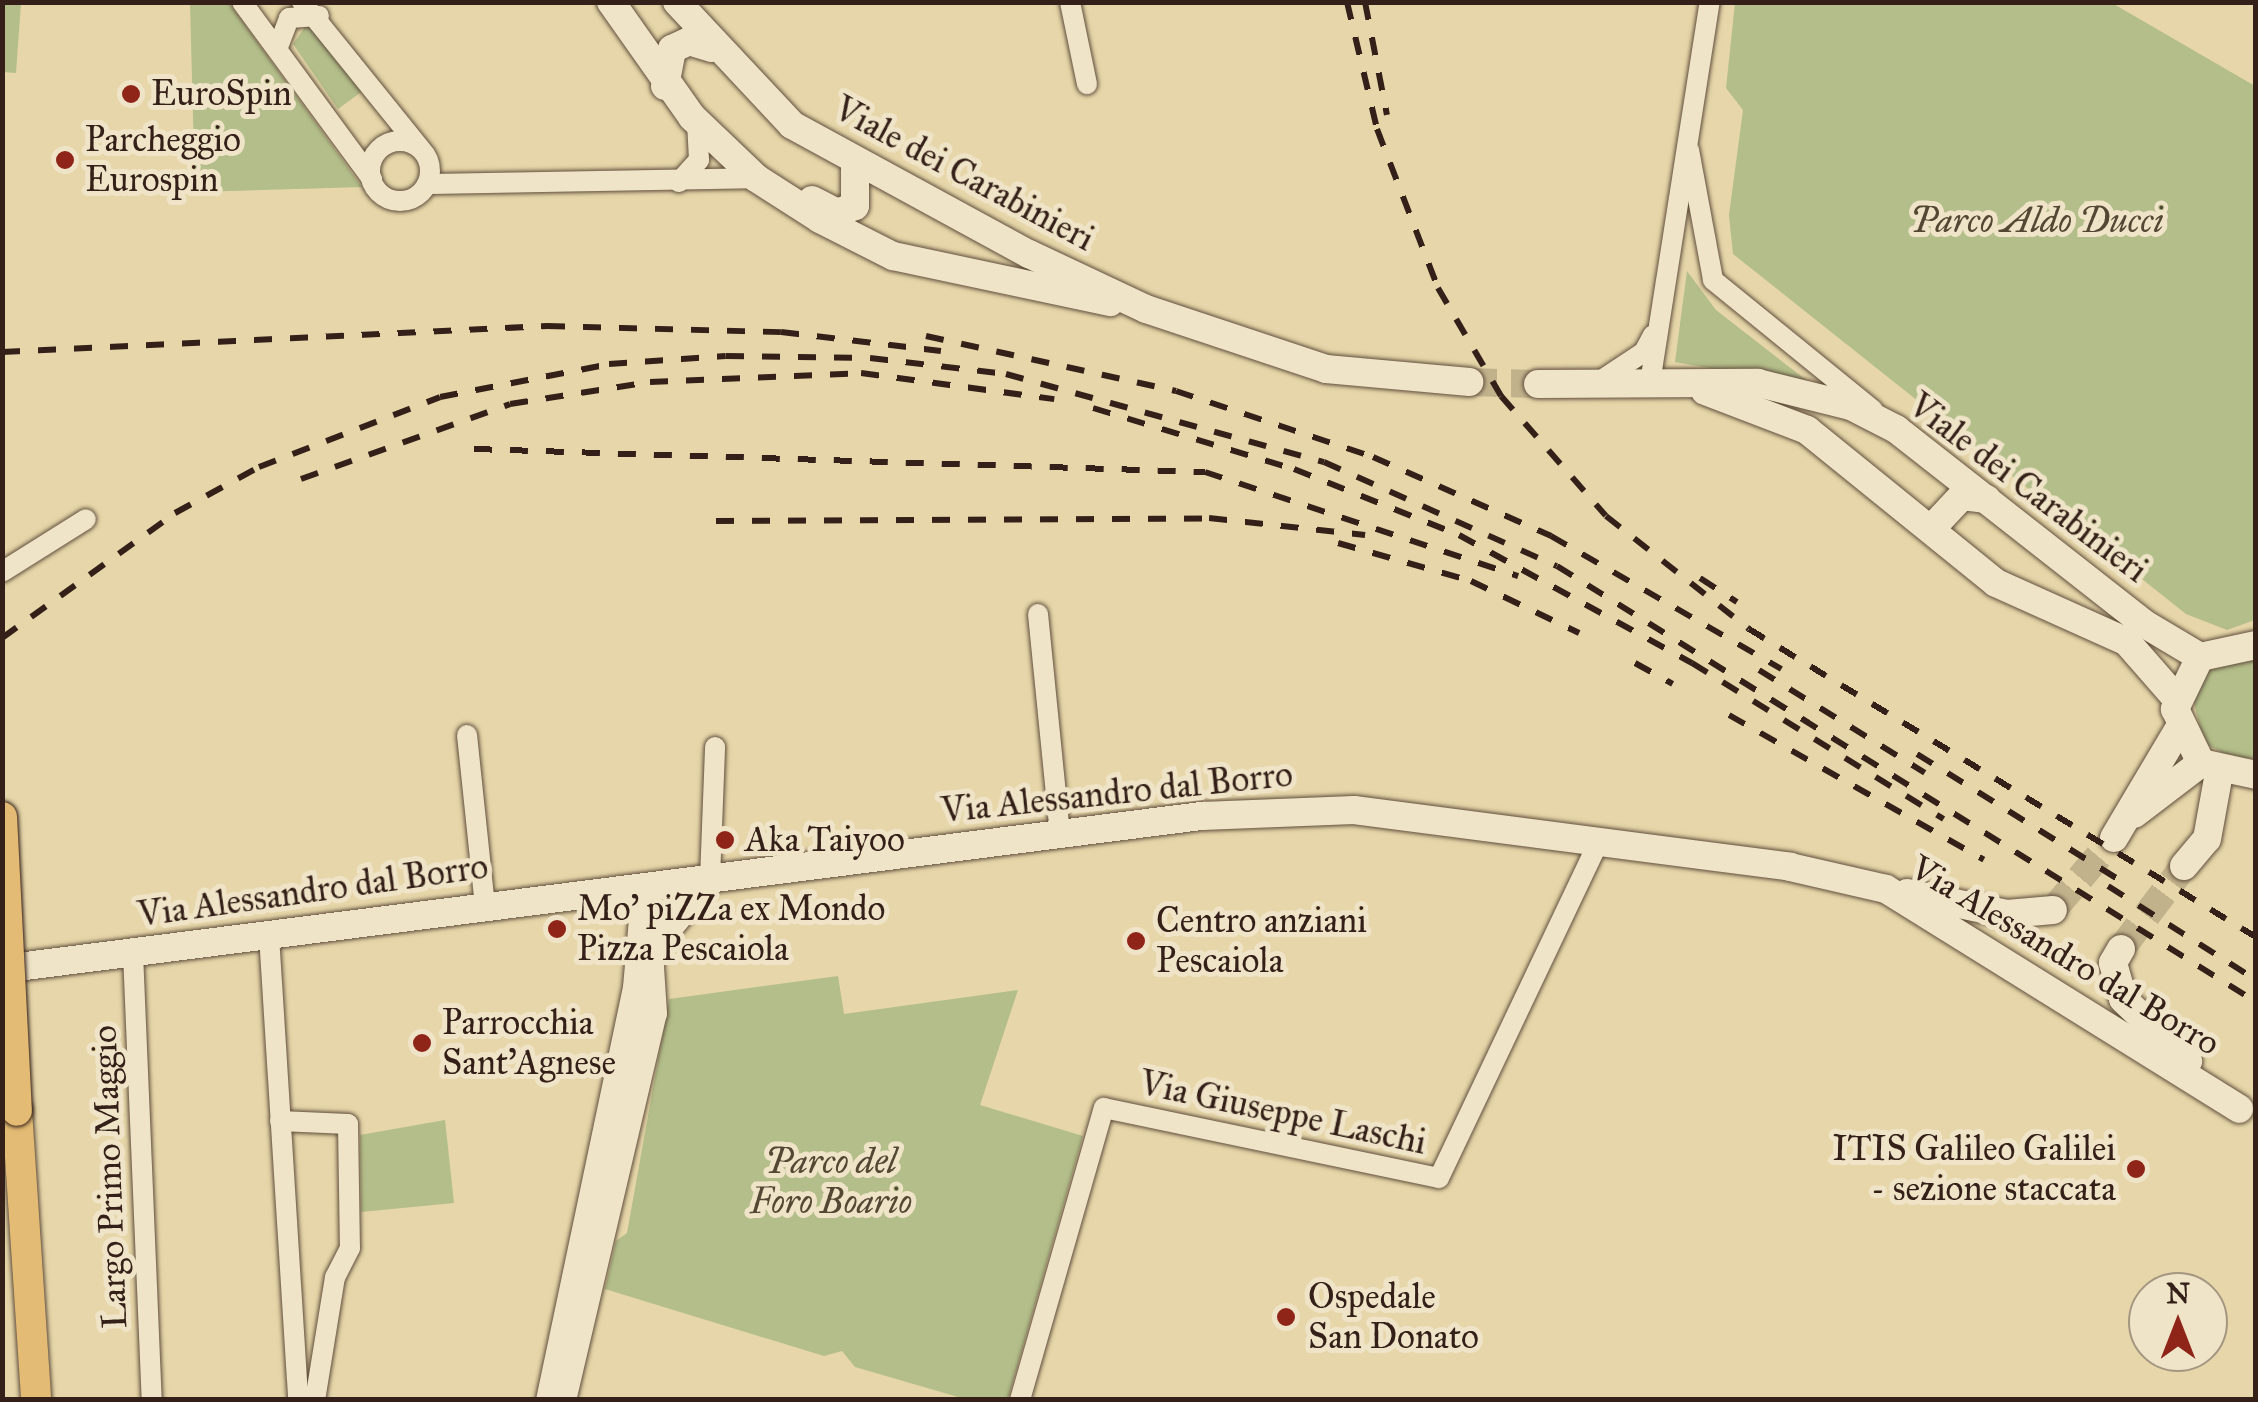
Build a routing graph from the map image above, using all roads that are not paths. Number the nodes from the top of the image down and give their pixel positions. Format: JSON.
{"nodes":[{"id":1,"x":242,"y":2,"type":"edge"},
{"id":2,"x":302,"y":2,"type":"edge"},
{"id":3,"x":611,"y":2,"type":"edge"},
{"id":4,"x":677,"y":2,"type":"edge"},
{"id":5,"x":1070,"y":2,"type":"edge"},
{"id":6,"x":1710,"y":2,"type":"edge"},
{"id":7,"x":320,"y":17,"type":"junction"},
{"id":8,"x":278,"y":47,"type":"junction"},
{"id":9,"x":712,"y":48,"type":"junction"},
{"id":10,"x":1087,"y":84,"type":"dead end"},
{"id":11,"x":665,"y":86,"type":"junction"},
{"id":12,"x":697,"y":123,"type":"junction"},
{"id":13,"x":420,"y":148,"type":"junction"},
{"id":14,"x":1688,"y":148,"type":"junction"},
{"id":15,"x":855,"y":165,"type":"junction"},
{"id":16,"x":372,"y":179,"type":"junction"},
{"id":17,"x":679,"y":182,"type":"junction"},
{"id":18,"x":763,"y":182,"type":"junction"},
{"id":19,"x":427,"y":184,"type":"junction"},
{"id":20,"x":1146,"y":308,"type":"junction"},
{"id":21,"x":1660,"y":320,"type":"junction"},
{"id":22,"x":1470,"y":382,"type":"tunnel mouth"},
{"id":23,"x":1597,"y":383,"type":"junction"},
{"id":24,"x":1538,"y":384,"type":"tunnel mouth"},
{"id":25,"x":1650,"y":384,"type":"junction"},
{"id":26,"x":1685,"y":385,"type":"junction"},
{"id":27,"x":1896,"y":429,"type":"junction"},
{"id":28,"x":1987,"y":499,"type":"junction"},
{"id":29,"x":86,"y":519,"type":"dead end"},
{"id":30,"x":1931,"y":529,"type":"junction"},
{"id":31,"x":2,"y":572,"type":"edge"},
{"id":32,"x":1038,"y":614,"type":"dead end"},
{"id":33,"x":2256,"y":645,"type":"edge"},
{"id":34,"x":2200,"y":657,"type":"junction"},
{"id":35,"x":2176,"y":698,"type":"junction"},
{"id":36,"x":2178,"y":730,"type":"junction"},
{"id":37,"x":467,"y":735,"type":"dead end"},
{"id":38,"x":715,"y":746,"type":"dead end"},
{"id":39,"x":2210,"y":768,"type":"junction"},
{"id":40,"x":2256,"y":775,"type":"edge"},
{"id":41,"x":2,"y":817,"type":"edge"},
{"id":42,"x":1060,"y":835,"type":"junction"},
{"id":43,"x":1600,"y":842,"type":"junction"},
{"id":44,"x":2184,"y":866,"type":"tunnel mouth"},
{"id":45,"x":710,"y":879,"type":"junction"},
{"id":46,"x":646,"y":889,"type":"junction"},
{"id":47,"x":1886,"y":889,"type":"junction"},
{"id":48,"x":608,"y":892,"type":"junction"},
{"id":49,"x":485,"y":905,"type":"junction"},
{"id":50,"x":2053,"y":910,"type":"dead end"},
{"id":51,"x":269,"y":936,"type":"junction"},
{"id":52,"x":648,"y":940,"type":"junction"},
{"id":53,"x":133,"y":952,"type":"junction"},
{"id":54,"x":2119,"y":952,"type":"dead end"},
{"id":55,"x":2,"y":969,"type":"edge"},
{"id":56,"x":2247,"y":1116,"type":"edge"},
{"id":57,"x":280,"y":1121,"type":"junction"},
{"id":58,"x":36,"y":1400,"type":"edge"},
{"id":59,"x":152,"y":1400,"type":"edge"},
{"id":60,"x":298,"y":1400,"type":"edge"},
{"id":61,"x":315,"y":1400,"type":"edge"},
{"id":62,"x":548,"y":1400,"type":"edge"},
{"id":63,"x":563,"y":1400,"type":"edge"},
{"id":64,"x":1020,"y":1400,"type":"edge"}],
"edges":[{"from":1,"to":8,"type":"street"},
{"from":2,"to":7,"type":"street"},
{"from":3,"to":11,"type":"main road","name":"Viale dei Carabinieri"},
{"from":4,"to":9,"type":"main road","name":"Viale dei Carabinieri"},
{"from":5,"to":10,"type":"street"},
{"from":6,"to":14,"type":"street"},
{"from":7,"to":8,"type":"street"},
{"from":7,"to":13,"type":"street"},
{"from":8,"to":16,"type":"street"},
{"from":9,"to":11,"type":"main road"},
{"from":9,"to":15,"type":"main road","name":"Viale dei Carabinieri"},
{"from":11,"to":12,"type":"main road","name":"Viale dei Carabinieri"},
{"from":12,"to":17,"type":"street"},
{"from":12,"to":18,"type":"main road","name":"Viale dei Carabinieri"},
{"from":13,"to":16,"type":"street"},
{"from":13,"to":19,"type":"street"},
{"from":14,"to":21,"type":"street"},
{"from":14,"to":27,"type":"street"},
{"from":15,"to":18,"type":"main road"},
{"from":15,"to":20,"type":"main road","name":"Viale dei Carabinieri"},
{"from":16,"to":19,"type":"street"},
{"from":17,"to":18,"type":"street"},
{"from":17,"to":19,"type":"street"},
{"from":18,"to":20,"type":"main road","name":"Viale dei Carabinieri"},
{"from":20,"to":22,"type":"main road","name":"Viale dei Carabinieri"},
{"from":21,"to":23,"type":"street"},
{"from":21,"to":25,"type":"street"},
{"from":23,"to":24,"type":"main road","name":"Viale dei Carabinieri"},
{"from":23,"to":25,"type":"main road","name":"Viale dei Carabinieri"},
{"from":25,"to":26,"type":"main road","name":"Viale dei Carabinieri"},
{"from":26,"to":27,"type":"main road","name":"Viale dei Carabinieri"},
{"from":26,"to":30,"type":"main road","name":"Viale dei Carabinieri"},
{"from":27,"to":28,"type":"main road","name":"Viale dei Carabinieri"},
{"from":28,"to":30,"type":"main road"},
{"from":28,"to":34,"type":"main road","name":"Viale dei Carabinieri"},
{"from":29,"to":31,"type":"street"},
{"from":30,"to":35,"type":"main road","name":"Viale dei Carabinieri"},
{"from":32,"to":42,"type":"street"},
{"from":33,"to":34,"type":"main road"},
{"from":34,"to":35,"type":"main road"},
{"from":35,"to":36,"type":"main road"},
{"from":36,"to":39,"type":"main road"},
{"from":36,"to":39,"type":"main road"},
{"from":37,"to":49,"type":"street"},
{"from":38,"to":45,"type":"street"},
{"from":39,"to":40,"type":"main road"},
{"from":39,"to":44,"type":"main road"},
{"from":41,"to":58,"type":"main road","bridge":true},
{"from":42,"to":43,"type":"main road","name":"Via Alessandro dal Borro"},
{"from":42,"to":45,"type":"main road","name":"Via Alessandro dal Borro"},
{"from":43,"to":47,"type":"main road","name":"Via Alessandro dal Borro"},
{"from":43,"to":64,"type":"street","name":"Via Giuseppe Laschi"},
{"from":45,"to":46,"type":"main road","name":"Via Alessandro dal Borro"},
{"from":45,"to":52,"type":"street"},
{"from":46,"to":48,"type":"main road","name":"Via Alessandro dal Borro"},
{"from":46,"to":52,"type":"street"},
{"from":47,"to":50,"type":"main road"},
{"from":47,"to":56,"type":"main road","name":"Via Alessandro dal Borro"},
{"from":48,"to":49,"type":"main road","name":"Via Alessandro dal Borro"},
{"from":48,"to":52,"type":"street"},
{"from":49,"to":51,"type":"main road","name":"Via Alessandro dal Borro"},
{"from":51,"to":53,"type":"main road","name":"Via Alessandro dal Borro"},
{"from":51,"to":57,"type":"street"},
{"from":52,"to":62,"type":"street"},
{"from":52,"to":63,"type":"street"},
{"from":53,"to":55,"type":"main road","name":"Via Alessandro dal Borro"},
{"from":53,"to":59,"type":"street","name":"Largo Primo Maggio"},
{"from":54,"to":56,"type":"main road"},
{"from":57,"to":60,"type":"street"},
{"from":57,"to":61,"type":"street"}]}
